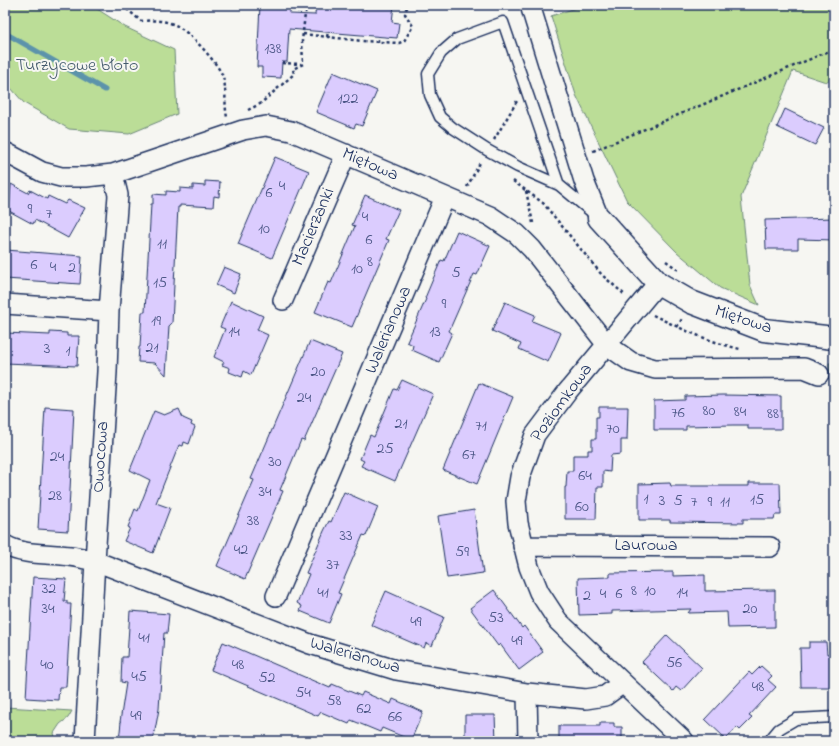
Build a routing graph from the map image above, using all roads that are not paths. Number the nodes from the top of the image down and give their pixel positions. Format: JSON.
{"nodes":[{"id":1,"x":530,"y":5,"type":"edge"},
{"id":2,"x":5,"y":152,"type":"edge"},
{"id":3,"x":346,"y":154,"type":"junction"},
{"id":4,"x":113,"y":174,"type":"junction"},
{"id":5,"x":559,"y":185,"type":"junction"},
{"id":6,"x":451,"y":200,"type":"junction"},
{"id":7,"x":599,"y":218,"type":"junction"},
{"id":8,"x":658,"y":283,"type":"junction"},
{"id":9,"x":283,"y":300,"type":"dead end"},
{"id":10,"x":5,"y":304,"type":"edge"},
{"id":11,"x":110,"y":311,"type":"junction"},
{"id":12,"x":834,"y":338,"type":"edge"},
{"id":13,"x":607,"y":345,"type":"junction"},
{"id":14,"x":819,"y":374,"type":"dead end"},
{"id":15,"x":5,"y":545,"type":"edge"},
{"id":16,"x":523,"y":546,"type":"junction"},
{"id":17,"x":770,"y":547,"type":"dead end"},
{"id":18,"x":95,"y":561,"type":"junction"},
{"id":19,"x":276,"y":596,"type":"dead end"},
{"id":20,"x":624,"y":683,"type":"junction"},
{"id":21,"x":527,"y":692,"type":"junction"},
{"id":22,"x":834,"y":717,"type":"edge"},
{"id":23,"x":85,"y":741,"type":"edge"},
{"id":24,"x":528,"y":741,"type":"edge"},
{"id":25,"x":684,"y":741,"type":"edge"},
{"id":26,"x":769,"y":741,"type":"edge"}],
"edges":[{"from":1,"to":7,"type":"street","name":"Miętowa"},
{"from":2,"to":4,"type":"street","name":"Miętowa"},
{"from":3,"to":4,"type":"street","name":"Miętowa"},
{"from":3,"to":6,"type":"street","name":"Miętowa"},
{"from":3,"to":9,"type":"street","name":"Macierzanki"},
{"from":4,"to":11,"type":"street","name":"Owocowa"},
{"from":5,"to":5,"type":"lane"},
{"from":5,"to":7,"type":"lane"},
{"from":6,"to":13,"type":"street","name":"Miętowa"},
{"from":6,"to":19,"type":"street","name":"Walerianowa"},
{"from":7,"to":8,"type":"street","name":"Miętowa"},
{"from":8,"to":12,"type":"street","name":"Miętowa"},
{"from":8,"to":13,"type":"street"},
{"from":10,"to":11,"type":"street"},
{"from":11,"to":18,"type":"street","name":"Owocowa"},
{"from":13,"to":14,"type":"street"},
{"from":13,"to":16,"type":"street","name":"Poziomkowa"},
{"from":15,"to":18,"type":"street","name":"Walerianowa"},
{"from":16,"to":17,"type":"street","name":"Laurowa"},
{"from":16,"to":20,"type":"street","name":"Poziomkowa"},
{"from":18,"to":21,"type":"street","name":"Walerianowa"},
{"from":18,"to":23,"type":"street","name":"Owocowa"},
{"from":20,"to":21,"type":"street","name":"Walerianowa"},
{"from":20,"to":25,"type":"street","name":"Poziomkowa"},
{"from":21,"to":24,"type":"street"},
{"from":22,"to":26,"type":"lane"}]}
